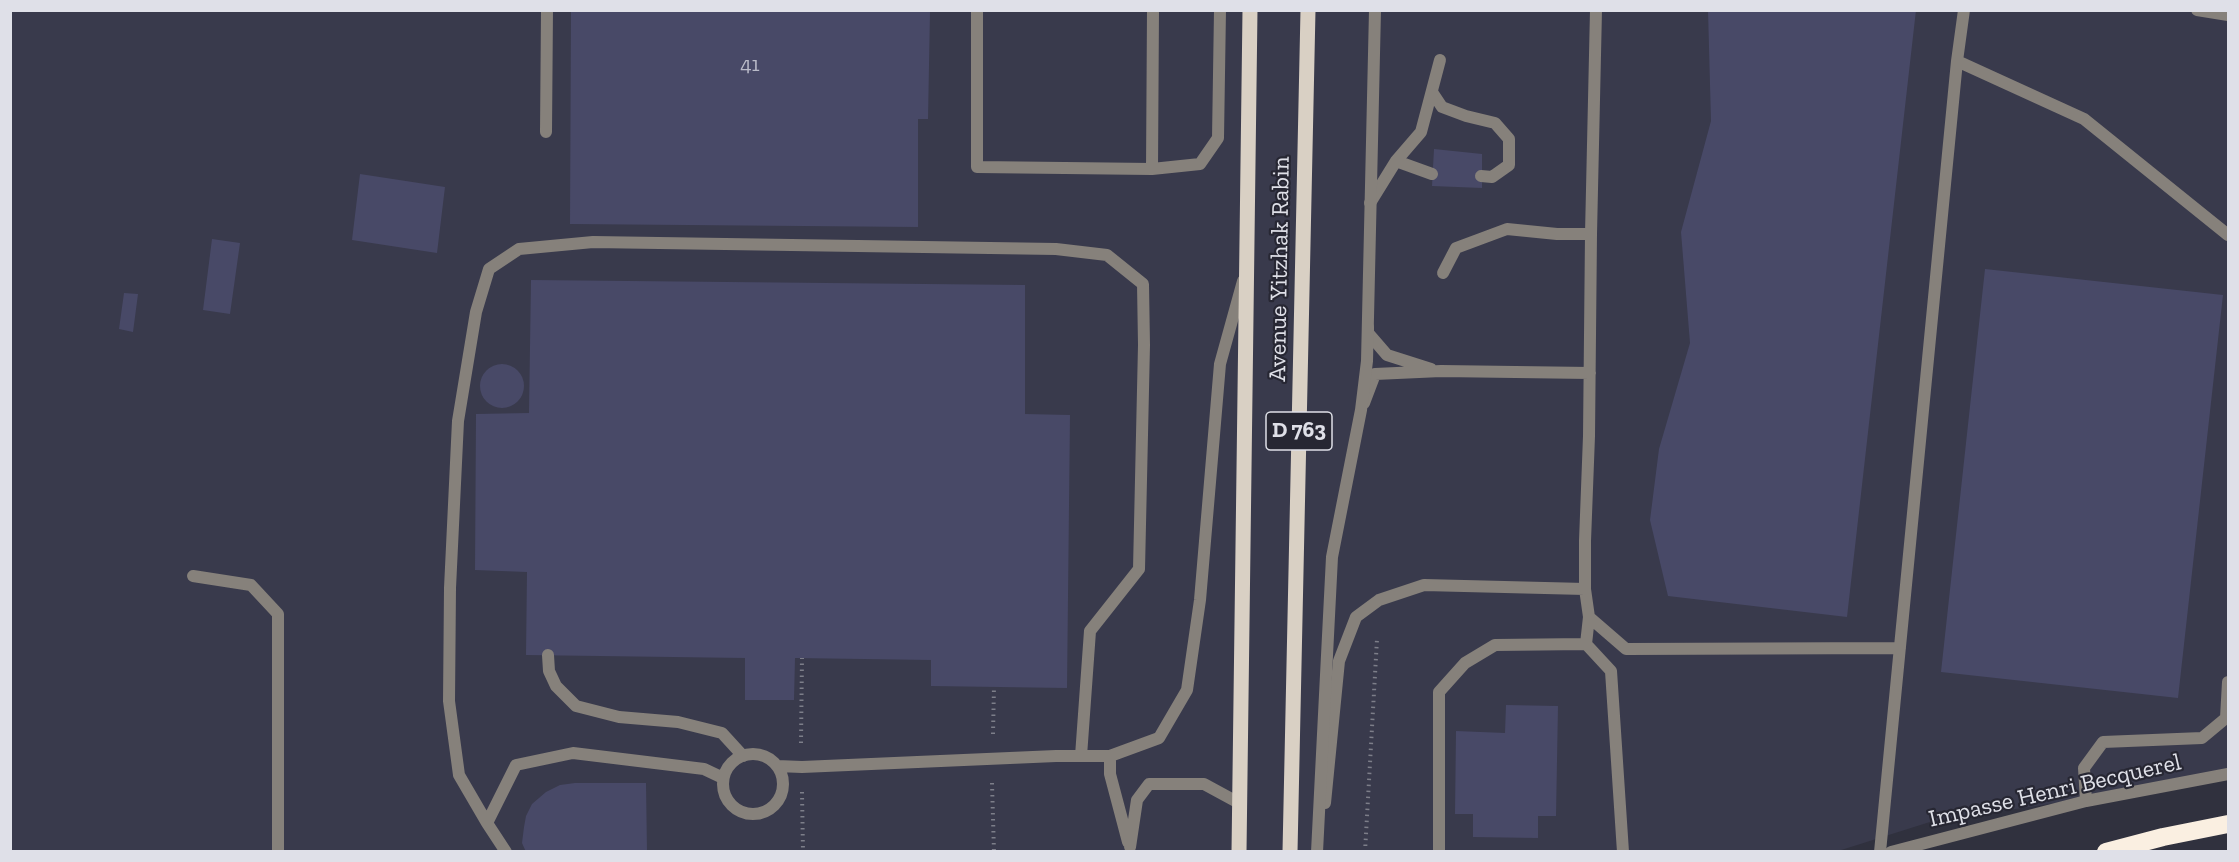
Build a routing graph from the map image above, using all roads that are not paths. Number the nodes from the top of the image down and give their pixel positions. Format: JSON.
{"nodes":[{"id":1,"x":547,"y":10,"type":"edge"},
{"id":2,"x":977,"y":10,"type":"edge"},
{"id":3,"x":1153,"y":10,"type":"edge"},
{"id":4,"x":1220,"y":10,"type":"edge"},
{"id":5,"x":1250,"y":10,"type":"edge"},
{"id":6,"x":1308,"y":10,"type":"edge"},
{"id":7,"x":1375,"y":10,"type":"edge"},
{"id":8,"x":1596,"y":10,"type":"edge"},
{"id":9,"x":1964,"y":10,"type":"edge"},
{"id":10,"x":2197,"y":10,"type":"edge"},
{"id":11,"x":2229,"y":15,"type":"edge"},
{"id":12,"x":1440,"y":60,"type":"dead end"},
{"id":13,"x":1957,"y":61,"type":"junction"},
{"id":14,"x":1432,"y":92,"type":"junction"},
{"id":15,"x":546,"y":132,"type":"dead end"},
{"id":16,"x":1396,"y":161,"type":"junction"},
{"id":17,"x":1152,"y":169,"type":"junction"},
{"id":18,"x":1432,"y":174,"type":"dead end"},
{"id":19,"x":1481,"y":176,"type":"dead end"},
{"id":20,"x":1370,"y":203,"type":"junction"},
{"id":21,"x":1591,"y":234,"type":"junction"},
{"id":22,"x":2229,"y":235,"type":"edge"},
{"id":23,"x":1246,"y":268,"type":"junction"},
{"id":24,"x":1443,"y":273,"type":"dead end"},
{"id":25,"x":1368,"y":310,"type":"junction"},
{"id":26,"x":1441,"y":371,"type":"junction"},
{"id":27,"x":1590,"y":373,"type":"junction"},
{"id":28,"x":1361,"y":410,"type":"junction"},
{"id":29,"x":193,"y":576,"type":"dead end"},
{"id":30,"x":1585,"y":589,"type":"junction"},
{"id":31,"x":1589,"y":617,"type":"junction"},
{"id":32,"x":1587,"y":644,"type":"junction"},
{"id":33,"x":1900,"y":648,"type":"junction"},
{"id":34,"x":548,"y":655,"type":"dead end"},
{"id":35,"x":2229,"y":682,"type":"edge"},
{"id":36,"x":743,"y":756,"type":"junction"},
{"id":37,"x":1081,"y":756,"type":"junction"},
{"id":38,"x":1110,"y":756,"type":"junction"},
{"id":39,"x":777,"y":766,"type":"junction"},
{"id":40,"x":2229,"y":774,"type":"edge"},
{"id":41,"x":723,"y":778,"type":"junction"},
{"id":42,"x":2086,"y":801,"type":"junction"},
{"id":43,"x":1239,"y":802,"type":"junction"},
{"id":44,"x":487,"y":823,"type":"junction"},
{"id":45,"x":2229,"y":824,"type":"edge"},
{"id":46,"x":1130,"y":850,"type":"edge"},
{"id":47,"x":278,"y":852,"type":"edge"},
{"id":48,"x":506,"y":852,"type":"edge"},
{"id":49,"x":1239,"y":852,"type":"edge"},
{"id":50,"x":1290,"y":852,"type":"edge"},
{"id":51,"x":1318,"y":852,"type":"edge"},
{"id":52,"x":1439,"y":852,"type":"edge"},
{"id":53,"x":1623,"y":852,"type":"edge"},
{"id":54,"x":1880,"y":852,"type":"edge"},
{"id":55,"x":1891,"y":852,"type":"edge"},
{"id":56,"x":2106,"y":852,"type":"edge"}],
"edges":[{"from":1,"to":15,"type":"street"},
{"from":2,"to":17,"type":"street"},
{"from":3,"to":17,"type":"street"},
{"from":4,"to":17,"type":"street"},
{"from":5,"to":23,"type":"main road","name":"Avenue Yitzhak Rabin","number":"D 763"},
{"from":6,"to":50,"type":"main road","name":"Avenue Yitzhak Rabin","number":"D 763"},
{"from":7,"to":20,"type":"street"},
{"from":8,"to":21,"type":"street"},
{"from":9,"to":13,"type":"street"},
{"from":10,"to":11,"type":"street"},
{"from":12,"to":14,"type":"street"},
{"from":13,"to":22,"type":"street"},
{"from":13,"to":33,"type":"street"},
{"from":14,"to":16,"type":"street"},
{"from":14,"to":19,"type":"street"},
{"from":16,"to":18,"type":"street"},
{"from":16,"to":20,"type":"street"},
{"from":20,"to":25,"type":"street"},
{"from":21,"to":24,"type":"street"},
{"from":21,"to":27,"type":"street"},
{"from":23,"to":38,"type":"street"},
{"from":23,"to":43,"type":"main road","name":"Avenue Yitzhak Rabin","number":"D 763"},
{"from":25,"to":26,"type":"street"},
{"from":25,"to":28,"type":"street"},
{"from":26,"to":27,"type":"street"},
{"from":26,"to":28,"type":"street"},
{"from":27,"to":30,"type":"street"},
{"from":28,"to":51,"type":"street"},
{"from":29,"to":47,"type":"street"},
{"from":30,"to":31,"type":"street"},
{"from":30,"to":51,"type":"street"},
{"from":31,"to":32,"type":"street"},
{"from":31,"to":33,"type":"street"},
{"from":32,"to":52,"type":"street"},
{"from":32,"to":53,"type":"street"},
{"from":33,"to":54,"type":"street"},
{"from":34,"to":36,"type":"street"},
{"from":35,"to":42,"type":"street"},
{"from":36,"to":39,"type":"street"},
{"from":36,"to":41,"type":"street"},
{"from":37,"to":38,"type":"street"},
{"from":37,"to":39,"type":"street"},
{"from":37,"to":44,"type":"street"},
{"from":38,"to":46,"type":"street"},
{"from":39,"to":41,"type":"street"},
{"from":40,"to":42,"type":"street","name":"Impasse Henri Becquerel"},
{"from":41,"to":44,"type":"street"},
{"from":42,"to":55,"type":"street","name":"Impasse Henri Becquerel"},
{"from":43,"to":46,"type":"street"},
{"from":43,"to":49,"type":"main road","name":"Avenue Yitzhak Rabin","number":"D 763"},
{"from":44,"to":48,"type":"street"},
{"from":45,"to":56,"type":"highway"}]}
